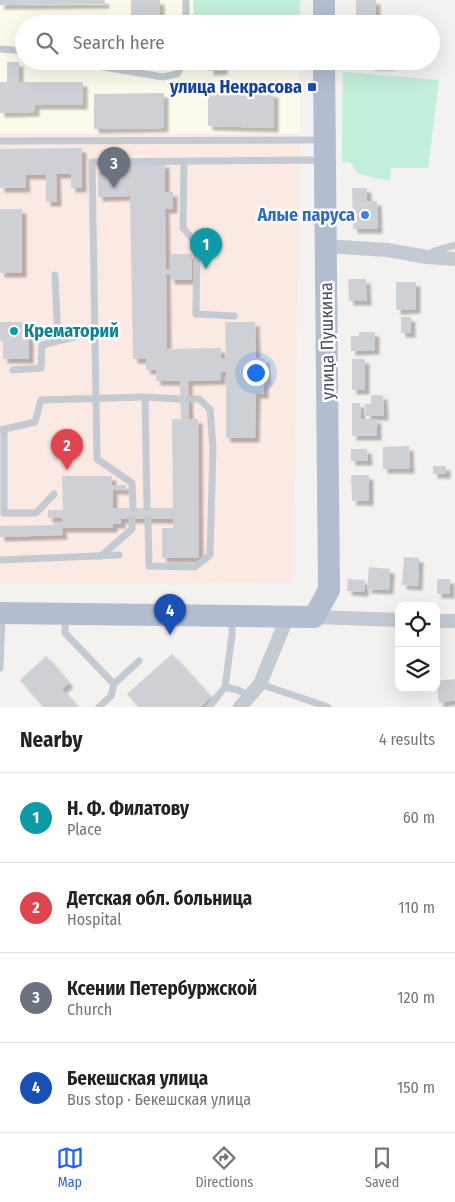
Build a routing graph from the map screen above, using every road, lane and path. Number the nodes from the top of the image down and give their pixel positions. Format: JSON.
{"nodes":[{"id":1,"x":186,"y":0,"type":"edge"},
{"id":2,"x":324,"y":0,"type":"edge"},
{"id":3,"x":186,"y":15,"type":"edge"},
{"id":4,"x":324,"y":15,"type":"edge"},
{"id":5,"x":0,"y":49,"type":"edge"},
{"id":6,"x":15,"y":50,"type":"edge"},
{"id":7,"x":121,"y":70,"type":"edge"},
{"id":8,"x":179,"y":70,"type":"edge"},
{"id":9,"x":324,"y":70,"type":"edge"},
{"id":10,"x":0,"y":141,"type":"edge"},
{"id":11,"x":325,"y":150,"type":"junction"},
{"id":12,"x":184,"y":161,"type":"junction"},
{"id":13,"x":455,"y":245,"type":"edge"},
{"id":14,"x":326,"y":246,"type":"junction"},
{"id":15,"x":428,"y":257,"type":"junction"},
{"id":16,"x":455,"y":259,"type":"edge"},
{"id":17,"x":55,"y":275,"type":"dead end"},
{"id":18,"x":234,"y":316,"type":"dead end"},
{"id":19,"x":95,"y":334,"type":"junction"},
{"id":20,"x":58,"y":340,"type":"junction"},
{"id":21,"x":13,"y":370,"type":"dead end"},
{"id":22,"x":145,"y":397,"type":"junction"},
{"id":23,"x":95,"y":398,"type":"junction"},
{"id":24,"x":180,"y":399,"type":"dead end"},
{"id":25,"x":189,"y":399,"type":"dead end"},
{"id":26,"x":2,"y":430,"type":"edge"},
{"id":27,"x":54,"y":494,"type":"dead end"},
{"id":28,"x":132,"y":508,"type":"dead end"},
{"id":29,"x":148,"y":508,"type":"dead end"},
{"id":30,"x":132,"y":519,"type":"dead end"},
{"id":31,"x":148,"y":519,"type":"dead end"},
{"id":32,"x":101,"y":556,"type":"junction"},
{"id":33,"x":119,"y":556,"type":"dead end"},
{"id":34,"x":0,"y":560,"type":"edge"},
{"id":35,"x":1,"y":613,"type":"edge"},
{"id":36,"x":65,"y":614,"type":"junction"},
{"id":37,"x":232,"y":617,"type":"junction"},
{"id":38,"x":314,"y":617,"type":"junction"},
{"id":39,"x":287,"y":618,"type":"junction"},
{"id":40,"x":395,"y":620,"type":"edge"},
{"id":41,"x":440,"y":620,"type":"edge"},
{"id":42,"x":455,"y":621,"type":"edge"},
{"id":43,"x":139,"y":661,"type":"dead end"},
{"id":44,"x":0,"y":668,"type":"edge"},
{"id":45,"x":114,"y":684,"type":"junction"},
{"id":46,"x":260,"y":684,"type":"junction"},
{"id":47,"x":225,"y":687,"type":"junction"},
{"id":48,"x":250,"y":696,"type":"junction"},
{"id":49,"x":98,"y":707,"type":"edge"},
{"id":50,"x":209,"y":707,"type":"edge"},
{"id":51,"x":240,"y":707,"type":"edge"},
{"id":52,"x":328,"y":707,"type":"edge"}],
"edges":[{"from":1,"to":3,"type":"lane"},
{"from":2,"to":4,"type":"main road"},
{"from":5,"to":6,"type":"lane"},
{"from":7,"to":8,"type":"lane"},
{"from":9,"to":11,"type":"main road","name":"улица Пушкина"},
{"from":10,"to":11,"type":"lane"},
{"from":11,"to":12,"type":"lane"},
{"from":11,"to":14,"type":"main road","name":"улица Пушкина"},
{"from":12,"to":18,"type":"lane"},
{"from":12,"to":19,"type":"lane"},
{"from":13,"to":15,"type":"lane"},
{"from":14,"to":15,"type":"street"},
{"from":14,"to":38,"type":"main road","name":"улица Пушкина"},
{"from":15,"to":16,"type":"street"},
{"from":17,"to":20,"type":"lane"},
{"from":19,"to":20,"type":"lane"},
{"from":19,"to":23,"type":"lane"},
{"from":20,"to":21,"type":"lane"},
{"from":22,"to":23,"type":"lane"},
{"from":22,"to":24,"type":"lane"},
{"from":22,"to":29,"type":"lane"},
{"from":23,"to":26,"type":"lane"},
{"from":23,"to":28,"type":"lane"},
{"from":25,"to":31,"type":"lane"},
{"from":26,"to":27,"type":"lane"},
{"from":30,"to":32,"type":"lane"},
{"from":32,"to":33,"type":"lane"},
{"from":32,"to":34,"type":"lane"},
{"from":35,"to":36,"type":"main road"},
{"from":35,"to":44,"type":"lane"},
{"from":36,"to":37,"type":"main road"},
{"from":36,"to":45,"type":"lane"},
{"from":37,"to":39,"type":"main road"},
{"from":37,"to":47,"type":"lane"},
{"from":38,"to":39,"type":"main road"},
{"from":38,"to":40,"type":"street"},
{"from":39,"to":46,"type":"street"},
{"from":41,"to":42,"type":"street"},
{"from":43,"to":45,"type":"lane"},
{"from":45,"to":49,"type":"lane"},
{"from":46,"to":48,"type":"street"},
{"from":46,"to":52,"type":"lane"},
{"from":47,"to":48,"type":"lane"},
{"from":47,"to":50,"type":"lane"},
{"from":48,"to":51,"type":"street"}]}
